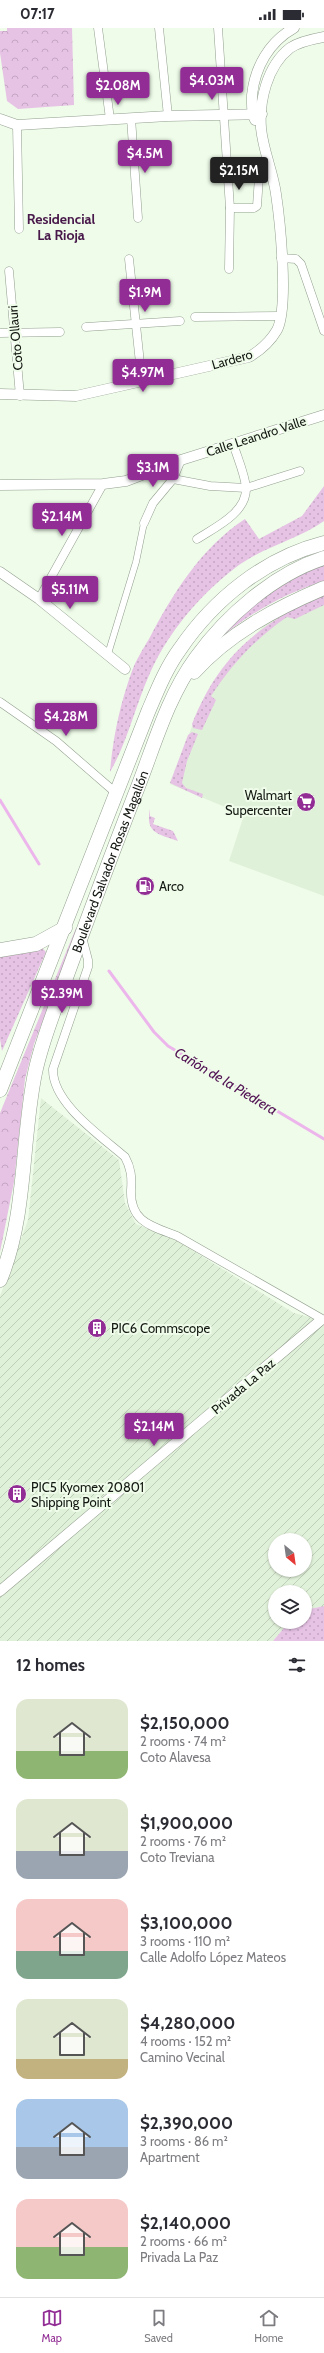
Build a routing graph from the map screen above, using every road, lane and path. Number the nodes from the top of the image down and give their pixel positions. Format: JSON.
{"nodes":[{"id":1,"x":98,"y":28,"type":"edge"},
{"id":2,"x":159,"y":28,"type":"edge"},
{"id":3,"x":218,"y":28,"type":"edge"},
{"id":4,"x":294,"y":28,"type":"edge"},
{"id":5,"x":283,"y":36,"type":"junction"},
{"id":6,"x":324,"y":37,"type":"edge"},
{"id":7,"x":290,"y":48,"type":"junction"},
{"id":8,"x":223,"y":114,"type":"junction"},
{"id":9,"x":252,"y":114,"type":"junction"},
{"id":10,"x":262,"y":114,"type":"junction"},
{"id":11,"x":168,"y":116,"type":"junction"},
{"id":12,"x":130,"y":118,"type":"junction"},
{"id":13,"x":0,"y":119,"type":"edge"},
{"id":14,"x":110,"y":119,"type":"junction"},
{"id":15,"x":17,"y":125,"type":"junction"},
{"id":16,"x":261,"y":128,"type":"junction"},
{"id":17,"x":270,"y":168,"type":"junction"},
{"id":18,"x":230,"y":208,"type":"junction"},
{"id":19,"x":138,"y":218,"type":"dead end"},
{"id":20,"x":19,"y":229,"type":"dead end"},
{"id":21,"x":281,"y":258,"type":"junction"},
{"id":22,"x":129,"y":259,"type":"dead end"},
{"id":23,"x":229,"y":269,"type":"dead end"},
{"id":24,"x":9,"y":271,"type":"dead end"},
{"id":25,"x":280,"y":316,"type":"junction"},
{"id":26,"x":195,"y":317,"type":"dead end"},
{"id":27,"x":180,"y":321,"type":"dead end"},
{"id":28,"x":136,"y":324,"type":"junction"},
{"id":29,"x":86,"y":327,"type":"dead end"},
{"id":30,"x":324,"y":331,"type":"edge"},
{"id":31,"x":15,"y":332,"type":"junction"},
{"id":32,"x":60,"y":332,"type":"dead end"},
{"id":33,"x":0,"y":333,"type":"edge"},
{"id":34,"x":142,"y":382,"type":"junction"},
{"id":35,"x":0,"y":394,"type":"edge"},
{"id":36,"x":20,"y":396,"type":"junction"},
{"id":37,"x":324,"y":415,"type":"edge"},
{"id":38,"x":232,"y":443,"type":"junction"},
{"id":39,"x":181,"y":460,"type":"junction"},
{"id":40,"x":300,"y":471,"type":"dead end"},
{"id":41,"x":174,"y":479,"type":"junction"},
{"id":42,"x":102,"y":484,"type":"junction"},
{"id":43,"x":0,"y":485,"type":"edge"},
{"id":44,"x":246,"y":488,"type":"junction"},
{"id":45,"x":144,"y":523,"type":"joint"},
{"id":46,"x":197,"y":539,"type":"dead end"},
{"id":47,"x":324,"y":542,"type":"edge"},
{"id":48,"x":324,"y":558,"type":"edge"},
{"id":49,"x":0,"y":572,"type":"edge"},
{"id":50,"x":324,"y":588,"type":"edge"},
{"id":51,"x":38,"y":599,"type":"junction"},
{"id":52,"x":108,"y":654,"type":"junction"},
{"id":53,"x":125,"y":669,"type":"dead end"},
{"id":54,"x":173,"y":694,"type":"junction"},
{"id":55,"x":0,"y":702,"type":"edge"},
{"id":56,"x":116,"y":793,"type":"junction"},
{"id":57,"x":65,"y":928,"type":"junction"},
{"id":58,"x":81,"y":936,"type":"junction"},
{"id":59,"x":0,"y":950,"type":"edge"},
{"id":60,"x":0,"y":1090,"type":"edge"},
{"id":61,"x":0,"y":1280,"type":"edge"},
{"id":62,"x":323,"y":1320,"type":"edge"},
{"id":63,"x":0,"y":1591,"type":"edge"}],
"edges":[{"from":1,"to":14,"type":"street"},
{"from":2,"to":11,"type":"street"},
{"from":3,"to":8,"type":"street"},
{"from":4,"to":5,"type":"street"},
{"from":5,"to":7,"type":"street"},
{"from":5,"to":9,"type":"street"},
{"from":6,"to":7,"type":"street"},
{"from":7,"to":10,"type":"street","name":"Lardero"},
{"from":8,"to":9,"type":"street"},
{"from":8,"to":11,"type":"street"},
{"from":8,"to":18,"type":"street"},
{"from":9,"to":10,"type":"street"},
{"from":9,"to":16,"type":"street","name":"Lardero"},
{"from":10,"to":16,"type":"street","name":"Lardero"},
{"from":11,"to":12,"type":"street"},
{"from":12,"to":14,"type":"street"},
{"from":12,"to":19,"type":"street"},
{"from":13,"to":15,"type":"street"},
{"from":14,"to":15,"type":"street"},
{"from":15,"to":20,"type":"street"},
{"from":16,"to":17,"type":"street","name":"Lardero"},
{"from":17,"to":18,"type":"street"},
{"from":17,"to":21,"type":"street","name":"Lardero"},
{"from":18,"to":23,"type":"street"},
{"from":21,"to":25,"type":"street","name":"Lardero"},
{"from":21,"to":30,"type":"street"},
{"from":22,"to":28,"type":"street"},
{"from":24,"to":31,"type":"street","name":"Coto Ollauri"},
{"from":25,"to":26,"type":"street"},
{"from":25,"to":34,"type":"street","name":"Lardero"},
{"from":27,"to":28,"type":"street"},
{"from":28,"to":29,"type":"street"},
{"from":28,"to":34,"type":"street"},
{"from":31,"to":32,"type":"street"},
{"from":31,"to":33,"type":"street"},
{"from":31,"to":36,"type":"street","name":"Coto Ollauri"},
{"from":34,"to":36,"type":"street","name":"Lardero"},
{"from":35,"to":36,"type":"street","name":"Lardero"},
{"from":37,"to":38,"type":"street","name":"Calle Leandro Valle"},
{"from":38,"to":39,"type":"street","name":"Calle Leandro Valle"},
{"from":38,"to":44,"type":"street"},
{"from":39,"to":41,"type":"street"},
{"from":39,"to":42,"type":"street","name":"Calle Leandro Valle"},
{"from":40,"to":44,"type":"street"},
{"from":41,"to":44,"type":"street"},
{"from":41,"to":45,"type":"street"},
{"from":42,"to":43,"type":"street","name":"Calle Leandro Valle"},
{"from":42,"to":51,"type":"street"},
{"from":44,"to":46,"type":"street"},
{"from":45,"to":52,"type":"street"},
{"from":47,"to":56,"type":"highway","name":"Boulevard Salvador Rosas Magallón"},
{"from":48,"to":54,"type":"highway","name":"Boulevard Salvador Rosas Magallón"},
{"from":49,"to":51,"type":"street"},
{"from":50,"to":54,"type":"highway"},
{"from":51,"to":52,"type":"street"},
{"from":52,"to":53,"type":"street"},
{"from":54,"to":58,"type":"highway","name":"Boulevard Salvador Rosas Magallón"},
{"from":55,"to":56,"type":"street"},
{"from":56,"to":57,"type":"highway","name":"Boulevard Salvador Rosas Magallón"},
{"from":57,"to":59,"type":"highway"},
{"from":57,"to":60,"type":"highway","name":"Boulevard Salvador Rosas Magallón"},
{"from":58,"to":61,"type":"highway","name":"Boulevard Salvador Rosas Magallón"},
{"from":58,"to":62,"type":"street"},
{"from":62,"to":63,"type":"street","name":"Privada La Paz"}]}
